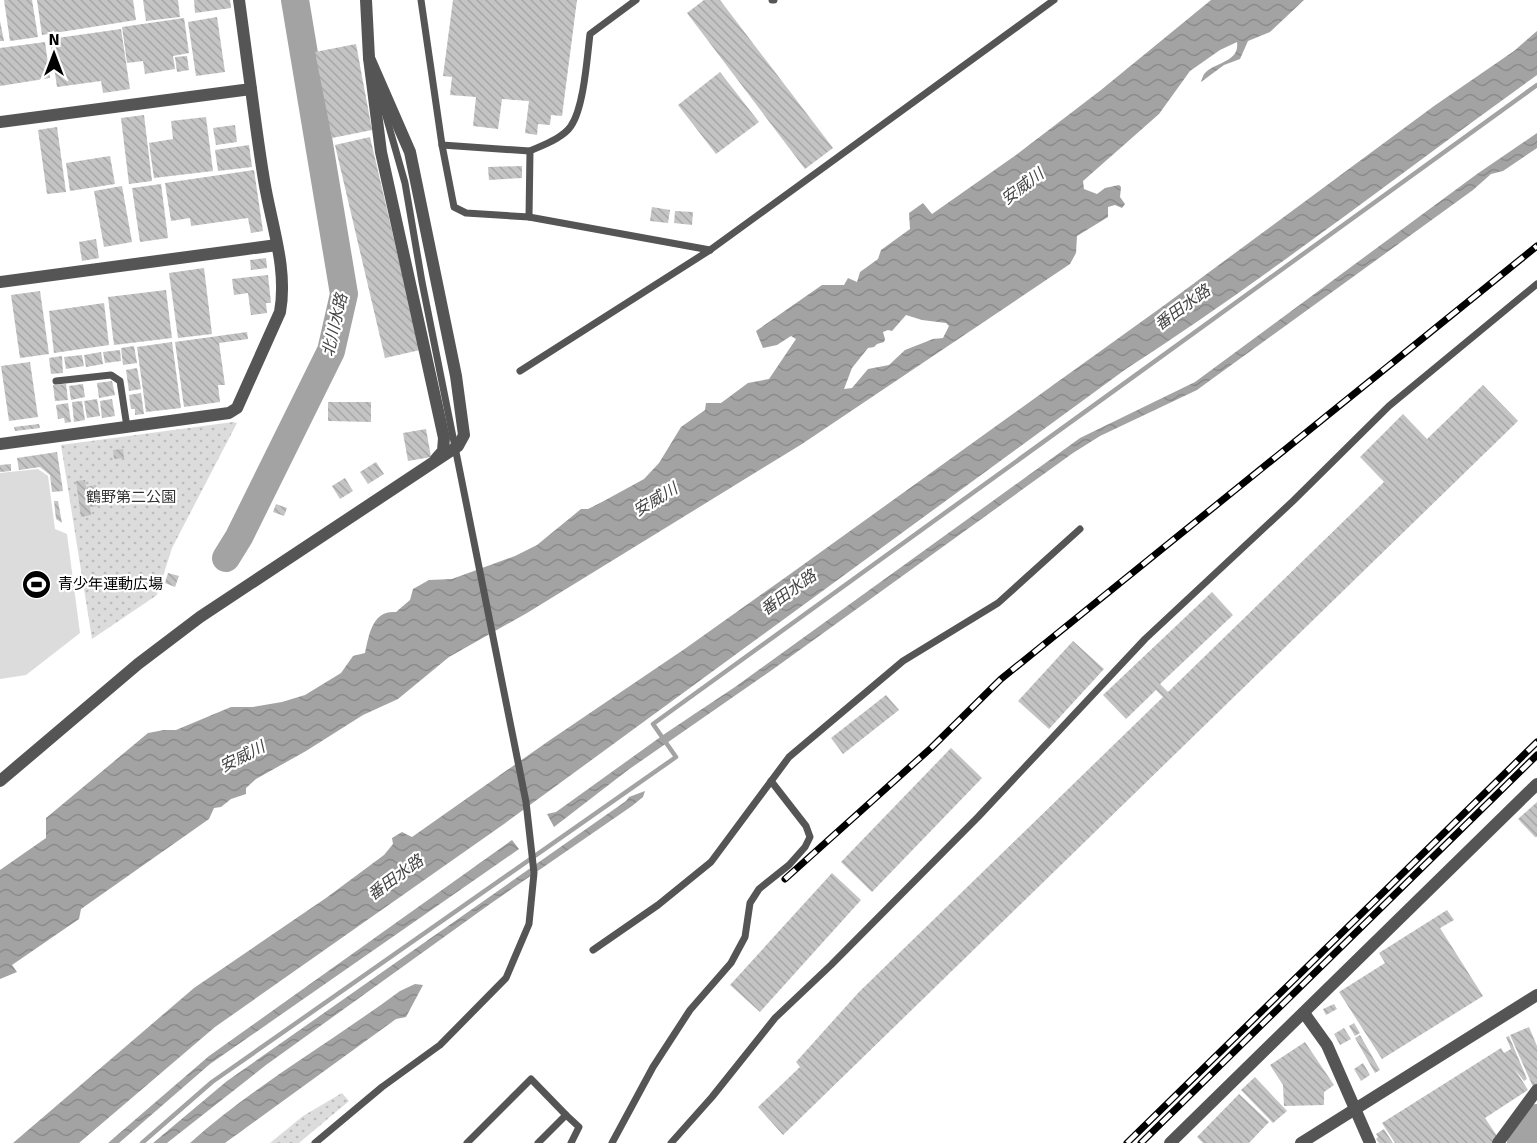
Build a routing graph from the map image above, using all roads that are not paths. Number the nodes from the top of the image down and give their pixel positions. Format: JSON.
{"nodes":[{"id":1,"x":239,"y":0,"type":"edge"},
{"id":2,"x":366,"y":0,"type":"edge"},
{"id":3,"x":421,"y":0,"type":"edge"},
{"id":4,"x":636,"y":0,"type":"edge"},
{"id":5,"x":1054,"y":0,"type":"edge"},
{"id":6,"x":369,"y":58,"type":"junction"},
{"id":7,"x":251,"y":89,"type":"junction"},
{"id":8,"x":0,"y":122,"type":"edge"},
{"id":9,"x":442,"y":145,"type":"junction"},
{"id":10,"x":530,"y":151,"type":"junction"},
{"id":11,"x":529,"y":217,"type":"junction"},
{"id":12,"x":277,"y":245,"type":"junction"},
{"id":13,"x":710,"y":250,"type":"junction"},
{"id":14,"x":0,"y":282,"type":"edge"},
{"id":15,"x":1537,"y":284,"type":"edge"},
{"id":16,"x":519,"y":371,"type":"dead end"},
{"id":17,"x":56,"y":381,"type":"dead end"},
{"id":18,"x":128,"y":427,"type":"junction"},
{"id":19,"x":0,"y":444,"type":"edge"},
{"id":20,"x":434,"y":462,"type":"junction"},
{"id":21,"x":1080,"y":529,"type":"dead end"},
{"id":22,"x":0,"y":781,"type":"edge"},
{"id":23,"x":771,"y":781,"type":"junction"},
{"id":24,"x":1537,"y":784,"type":"edge"},
{"id":25,"x":593,"y":950,"type":"dead end"},
{"id":26,"x":1537,"y":995,"type":"edge"},
{"id":27,"x":1304,"y":1013,"type":"junction"},
{"id":28,"x":1537,"y":1090,"type":"edge"},
{"id":29,"x":1355,"y":1110,"type":"junction"},
{"id":30,"x":566,"y":1115,"type":"junction"},
{"id":31,"x":315,"y":1143,"type":"edge"},
{"id":32,"x":467,"y":1143,"type":"edge"},
{"id":33,"x":538,"y":1143,"type":"edge"},
{"id":34,"x":571,"y":1143,"type":"edge"},
{"id":35,"x":612,"y":1143,"type":"edge"},
{"id":36,"x":671,"y":1143,"type":"edge"},
{"id":37,"x":1170,"y":1143,"type":"edge"},
{"id":38,"x":1301,"y":1143,"type":"edge"},
{"id":39,"x":1370,"y":1143,"type":"edge"},
{"id":40,"x":1498,"y":1143,"type":"edge"}],
"edges":[{"from":1,"to":7,"type":"street"},
{"from":2,"to":6,"type":"street"},
{"from":3,"to":9,"type":"lane"},
{"from":4,"to":10,"type":"lane"},
{"from":5,"to":13,"type":"lane"},
{"from":6,"to":20,"type":"street"},
{"from":6,"to":20,"type":"street"},
{"from":6,"to":31,"type":"lane"},
{"from":7,"to":8,"type":"street"},
{"from":7,"to":12,"type":"street"},
{"from":9,"to":10,"type":"lane"},
{"from":9,"to":11,"type":"lane"},
{"from":10,"to":11,"type":"lane"},
{"from":11,"to":13,"type":"lane"},
{"from":12,"to":14,"type":"street"},
{"from":12,"to":18,"type":"street"},
{"from":13,"to":16,"type":"lane"},
{"from":15,"to":36,"type":"lane"},
{"from":17,"to":18,"type":"lane"},
{"from":18,"to":19,"type":"street"},
{"from":20,"to":22,"type":"street"},
{"from":21,"to":23,"type":"lane"},
{"from":23,"to":25,"type":"lane"},
{"from":23,"to":35,"type":"lane"},
{"from":24,"to":27,"type":"street"},
{"from":26,"to":29,"type":"street"},
{"from":27,"to":29,"type":"street"},
{"from":27,"to":37,"type":"street"},
{"from":28,"to":40,"type":"street"},
{"from":29,"to":38,"type":"street"},
{"from":29,"to":39,"type":"street"},
{"from":30,"to":32,"type":"lane"},
{"from":30,"to":33,"type":"lane"},
{"from":30,"to":34,"type":"lane"}]}
